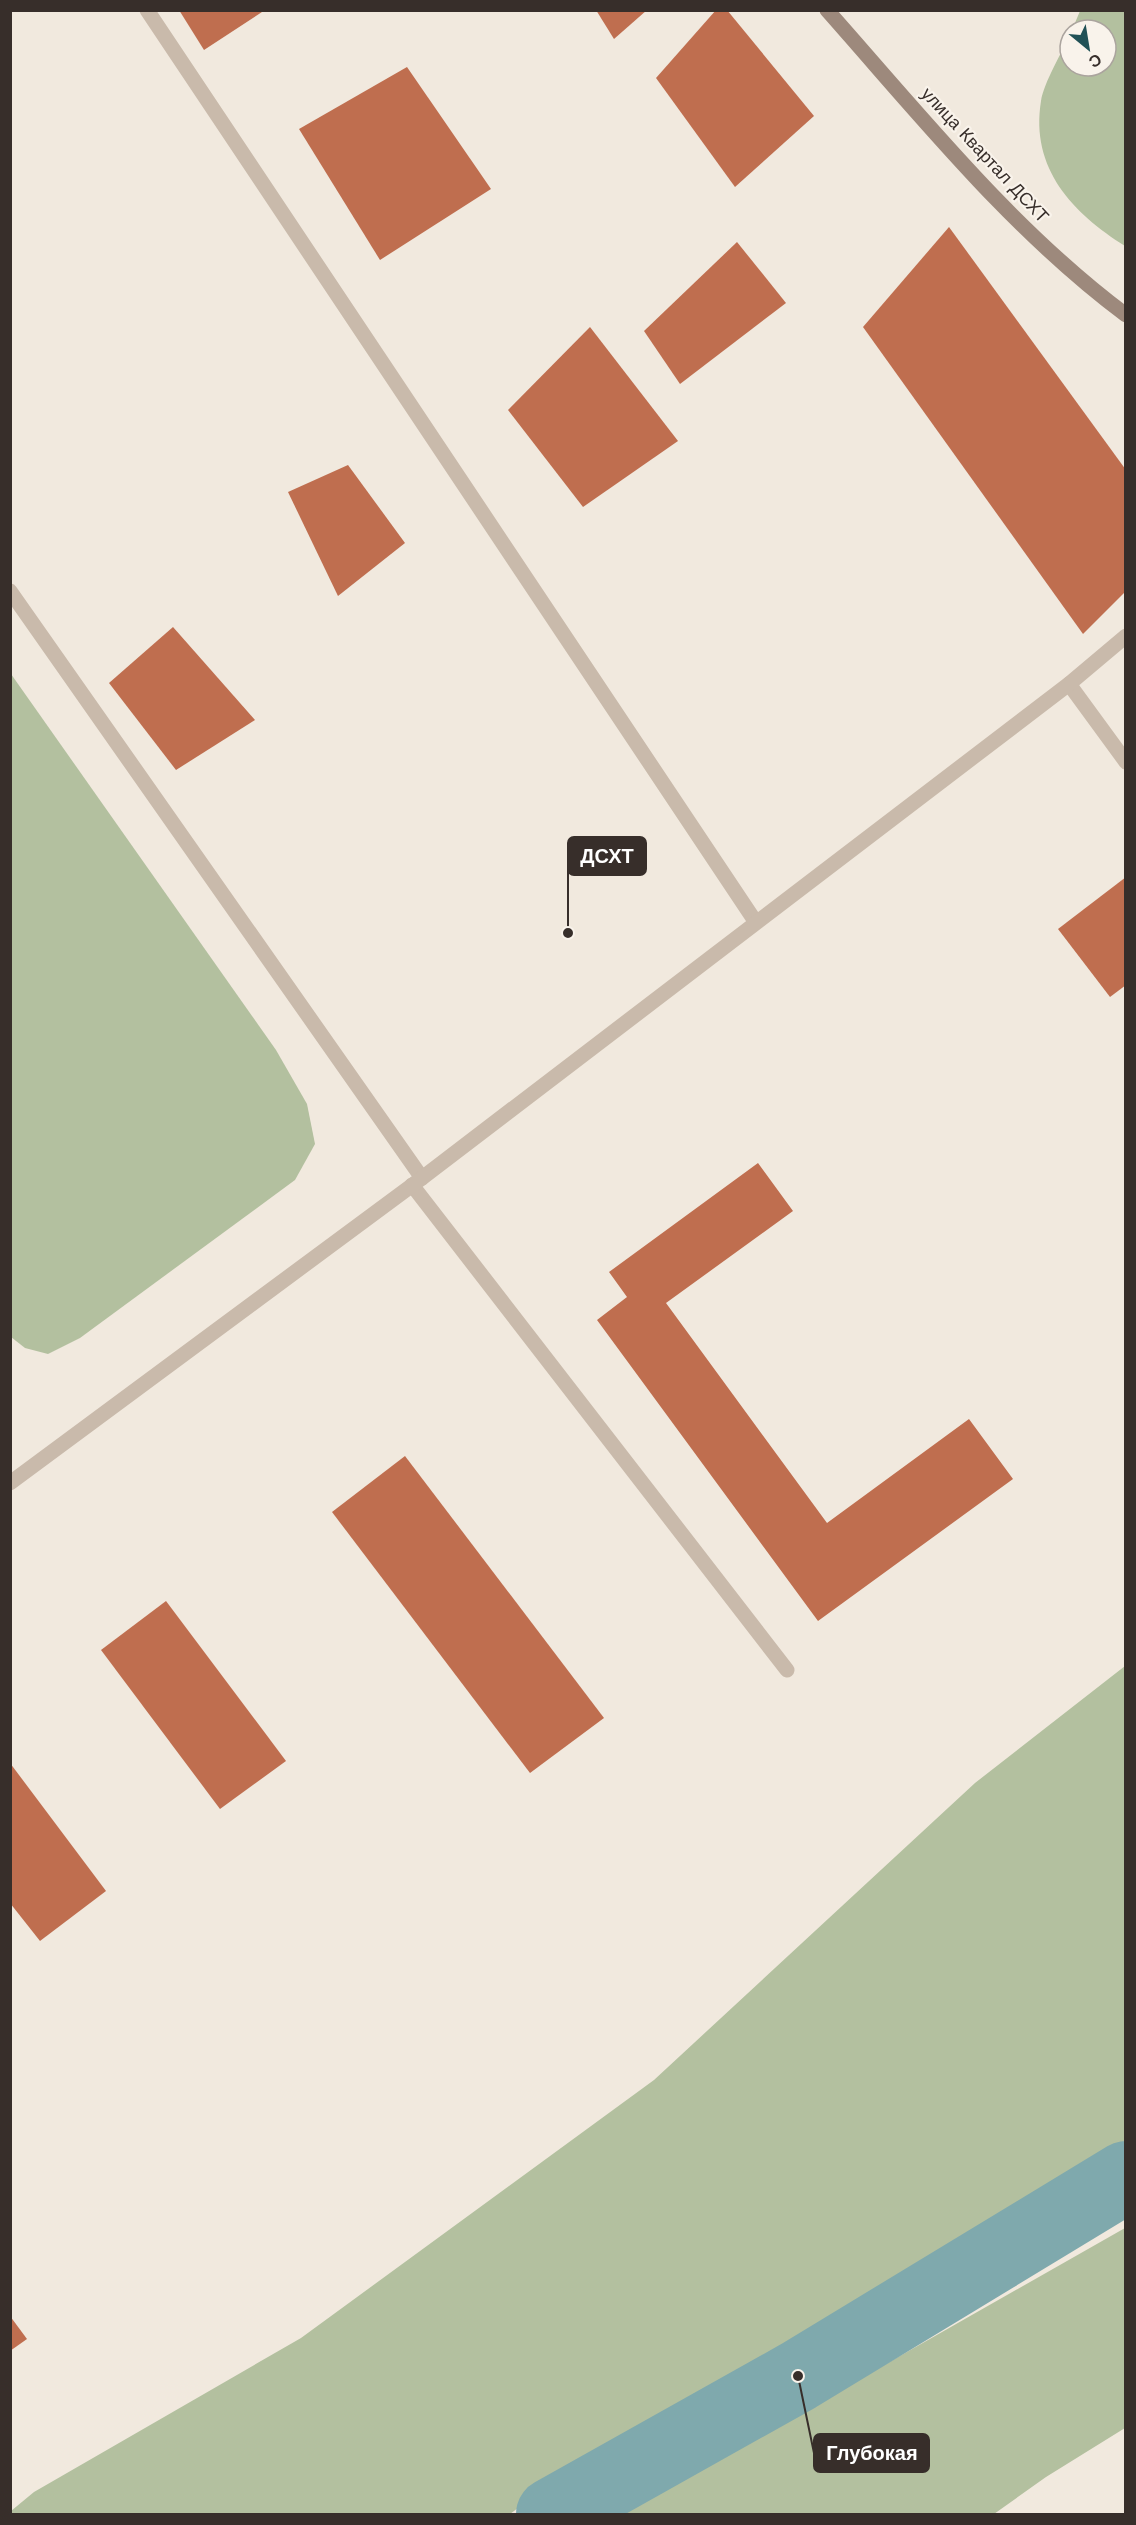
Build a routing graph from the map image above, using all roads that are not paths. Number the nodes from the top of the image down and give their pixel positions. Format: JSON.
{"nodes":[{"id":1,"x":147,"y":10,"type":"edge"},
{"id":2,"x":827,"y":10,"type":"edge"},
{"id":3,"x":1125,"y":315,"type":"edge"},
{"id":4,"x":10,"y":591,"type":"edge"},
{"id":5,"x":1125,"y":636,"type":"edge"},
{"id":6,"x":1069,"y":684,"type":"junction"},
{"id":7,"x":1125,"y":762,"type":"edge"},
{"id":8,"x":754,"y":921,"type":"junction"},
{"id":9,"x":417,"y":1181,"type":"junction"},
{"id":10,"x":10,"y":1483,"type":"edge"},
{"id":11,"x":787,"y":1670,"type":"dead end"}],
"edges":[{"from":1,"to":8,"type":"street"},
{"from":2,"to":3,"type":"street","name":"улица Квартал ДСХТ"},
{"from":4,"to":9,"type":"street"},
{"from":5,"to":6,"type":"street"},
{"from":6,"to":7,"type":"street"},
{"from":6,"to":8,"type":"street"},
{"from":8,"to":9,"type":"street"},
{"from":9,"to":10,"type":"street"},
{"from":9,"to":11,"type":"street"}]}
